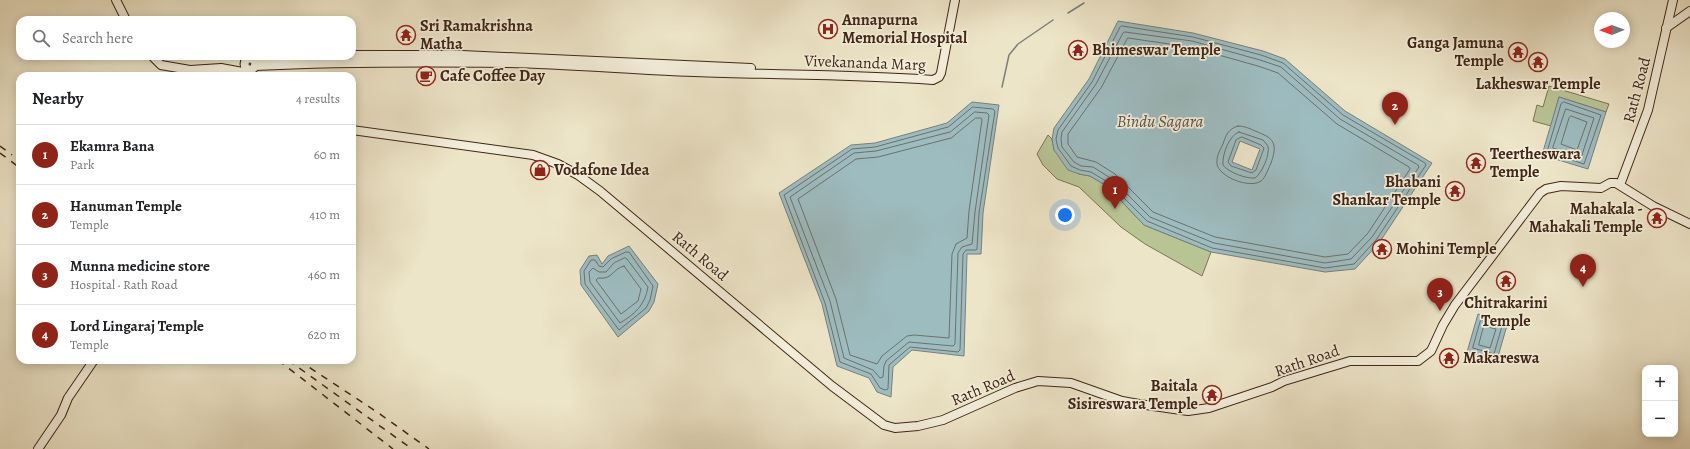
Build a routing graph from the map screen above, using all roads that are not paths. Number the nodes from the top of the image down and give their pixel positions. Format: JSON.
{"nodes":[{"id":1,"x":116,"y":0,"type":"edge"},
{"id":2,"x":955,"y":0,"type":"edge"},
{"id":3,"x":1673,"y":0,"type":"edge"},
{"id":4,"x":1690,"y":11,"type":"edge"},
{"id":5,"x":124,"y":16,"type":"edge"},
{"id":6,"x":1666,"y":28,"type":"junction"},
{"id":7,"x":356,"y":55,"type":"edge"},
{"id":8,"x":156,"y":60,"type":"edge"},
{"id":9,"x":283,"y":60,"type":"edge"},
{"id":10,"x":255,"y":63,"type":"junction"},
{"id":11,"x":573,"y":63,"type":"junction"},
{"id":12,"x":247,"y":72,"type":"edge"},
{"id":13,"x":356,"y":131,"type":"edge"},
{"id":14,"x":1620,"y":185,"type":"junction"},
{"id":15,"x":1690,"y":224,"type":"edge"},
{"id":16,"x":91,"y":364,"type":"edge"},
{"id":17,"x":39,"y":447,"type":"edge"}],
"edges":[{"from":1,"to":5,"type":"street"},
{"from":2,"to":11,"type":"street","name":"Vivekananda Marg"},
{"from":3,"to":6,"type":"street","name":"Rath Road"},
{"from":4,"to":6,"type":"street"},
{"from":6,"to":14,"type":"street","name":"Rath Road"},
{"from":7,"to":11,"type":"street","name":"Vivekananda Marg"},
{"from":8,"to":12,"type":"street"},
{"from":9,"to":10,"type":"street"},
{"from":10,"to":11,"type":"street","name":"Vivekananda Marg"},
{"from":10,"to":12,"type":"street"},
{"from":13,"to":14,"type":"street","name":"Rath Road"},
{"from":14,"to":15,"type":"street"},
{"from":16,"to":17,"type":"street"}]}
